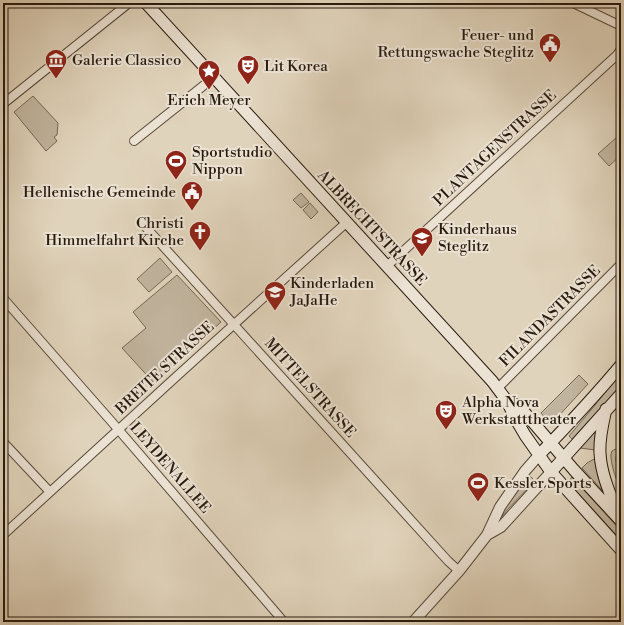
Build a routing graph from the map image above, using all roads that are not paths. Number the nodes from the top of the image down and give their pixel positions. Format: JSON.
{"nodes":[{"id":1,"x":129,"y":3,"type":"edge"},
{"id":2,"x":573,"y":3,"type":"edge"},
{"id":3,"x":152,"y":5,"type":"edge"},
{"id":4,"x":621,"y":26,"type":"edge"},
{"id":5,"x":621,"y":50,"type":"edge"},
{"id":6,"x":213,"y":76,"type":"junction"},
{"id":7,"x":5,"y":99,"type":"edge"},
{"id":8,"x":134,"y":141,"type":"dead end"},
{"id":9,"x":347,"y":222,"type":"junction"},
{"id":10,"x":142,"y":223,"type":"dead end"},
{"id":11,"x":621,"y":264,"type":"edge"},
{"id":12,"x":387,"y":266,"type":"junction"},
{"id":13,"x":3,"y":298,"type":"edge"},
{"id":14,"x":234,"y":324,"type":"junction"},
{"id":15,"x":621,"y":365,"type":"edge"},
{"id":16,"x":498,"y":388,"type":"junction"},
{"id":17,"x":621,"y":394,"type":"edge"},
{"id":18,"x":507,"y":400,"type":"junction"},
{"id":19,"x":606,"y":409,"type":"junction"},
{"id":20,"x":119,"y":430,"type":"junction"},
{"id":21,"x":3,"y":442,"type":"edge"},
{"id":22,"x":551,"y":442,"type":"junction"},
{"id":23,"x":539,"y":455,"type":"junction"},
{"id":24,"x":564,"y":457,"type":"junction"},
{"id":25,"x":551,"y":472,"type":"junction"},
{"id":26,"x":50,"y":492,"type":"junction"},
{"id":27,"x":621,"y":521,"type":"edge"},
{"id":28,"x":3,"y":535,"type":"edge"},
{"id":29,"x":487,"y":535,"type":"junction"},
{"id":30,"x":621,"y":550,"type":"edge"},
{"id":31,"x":459,"y":571,"type":"junction"},
{"id":32,"x":284,"y":622,"type":"edge"},
{"id":33,"x":413,"y":622,"type":"edge"}],
"edges":[{"from":1,"to":7,"type":"street"},
{"from":2,"to":4,"type":"street"},
{"from":3,"to":6,"type":"main road","name":"ALBRECHTSTRASSE"},
{"from":5,"to":12,"type":"street","name":"PLANTAGENSTRASSE"},
{"from":6,"to":8,"type":"street"},
{"from":6,"to":9,"type":"main road","name":"ALBRECHTSTRASSE"},
{"from":9,"to":12,"type":"main road","name":"ALBRECHTSTRASSE"},
{"from":9,"to":14,"type":"street","name":"BREITE STRASSE"},
{"from":10,"to":14,"type":"street","name":"MITTELSTRASSE"},
{"from":11,"to":16,"type":"street","name":"FILANDASTRASSE"},
{"from":12,"to":16,"type":"main road","name":"ALBRECHTSTRASSE"},
{"from":13,"to":20,"type":"street","name":"LEYDENALLEE"},
{"from":14,"to":20,"type":"street","name":"BREITE STRASSE"},
{"from":14,"to":31,"type":"street","name":"MITTELSTRASSE"},
{"from":15,"to":22,"type":"main road"},
{"from":16,"to":18,"type":"main road","name":"ALBRECHTSTRASSE"},
{"from":17,"to":19,"type":"main road"},
{"from":18,"to":22,"type":"main road","name":"ALBRECHTSTRASSE"},
{"from":18,"to":23,"type":"main road","name":"ALBRECHTSTRASSE"},
{"from":19,"to":24,"type":"main road"},
{"from":19,"to":27,"type":"main road"},
{"from":20,"to":26,"type":"street","name":"BREITE STRASSE"},
{"from":20,"to":32,"type":"street","name":"LEYDENALLEE"},
{"from":21,"to":26,"type":"street"},
{"from":22,"to":23,"type":"main road"},
{"from":22,"to":24,"type":"main road","name":"ALBRECHTSTRASSE"},
{"from":23,"to":25,"type":"main road","name":"ALBRECHTSTRASSE"},
{"from":23,"to":29,"type":"street"},
{"from":24,"to":25,"type":"main road"},
{"from":24,"to":27,"type":"main road","name":"ALBRECHTSTRASSE"},
{"from":25,"to":29,"type":"street"},
{"from":25,"to":30,"type":"main road","name":"ALBRECHTSTRASSE"},
{"from":26,"to":28,"type":"street","name":"BREITE STRASSE"},
{"from":29,"to":31,"type":"street"},
{"from":31,"to":33,"type":"street"}]}
